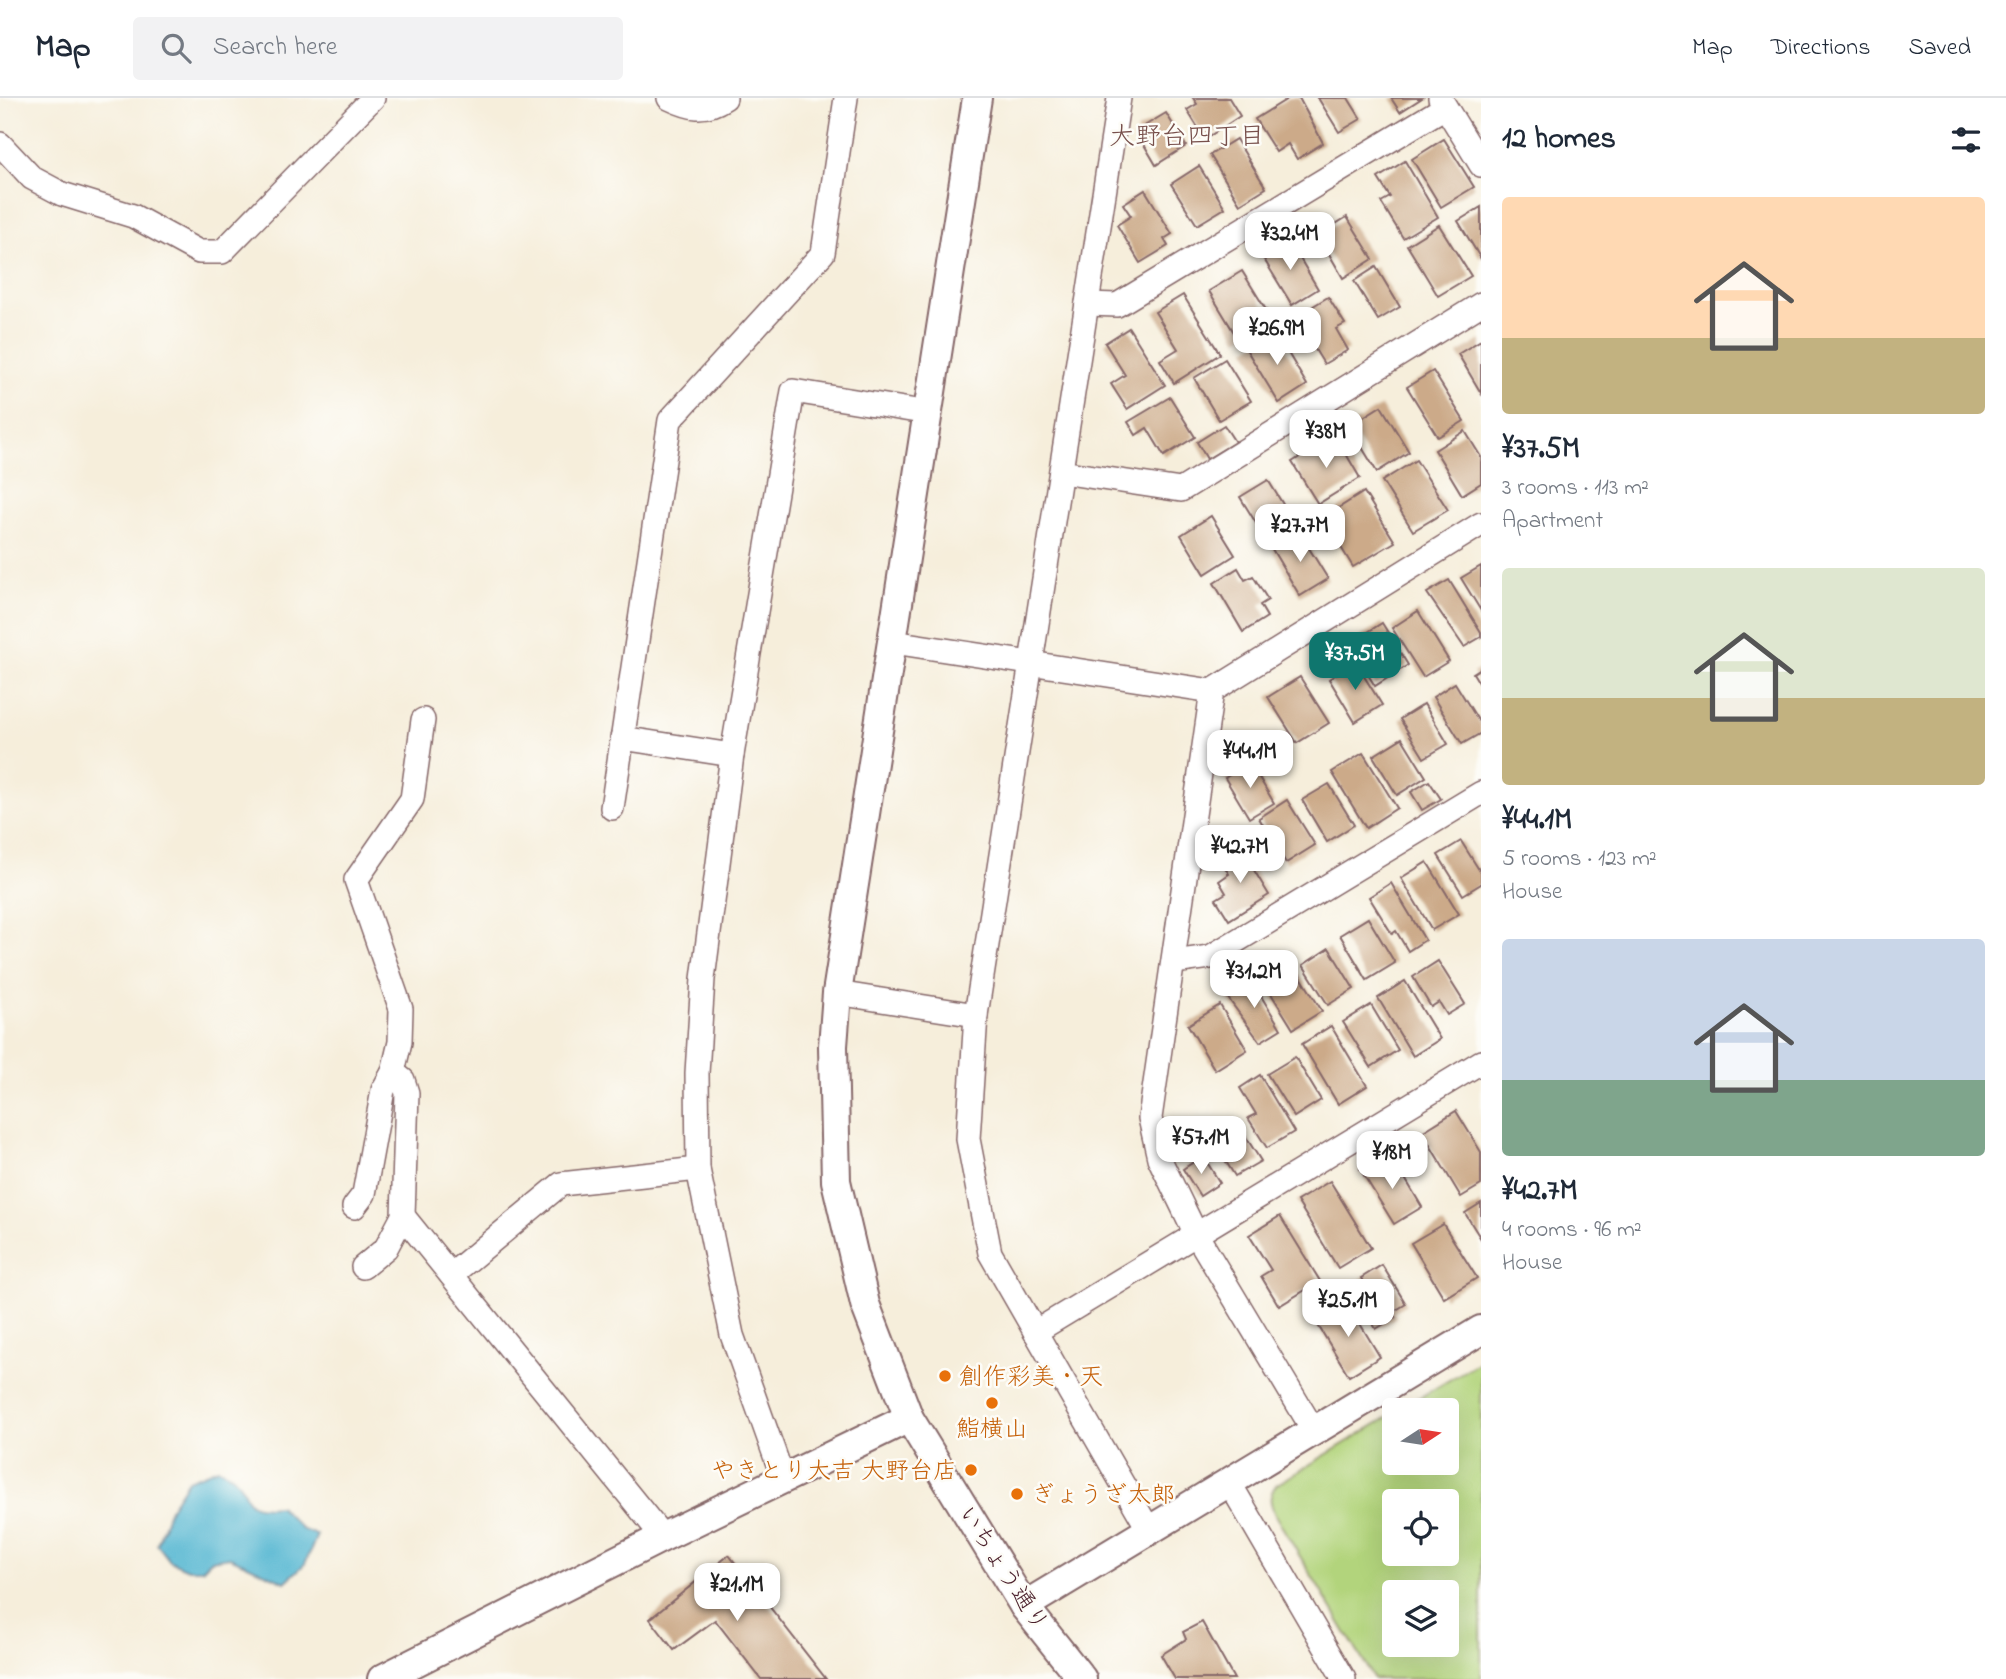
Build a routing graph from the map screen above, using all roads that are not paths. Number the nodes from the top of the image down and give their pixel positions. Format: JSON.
{"nodes":[{"id":1,"x":373,"y":98,"type":"edge"},
{"id":2,"x":669,"y":98,"type":"edge"},
{"id":3,"x":725,"y":98,"type":"edge"},
{"id":4,"x":846,"y":98,"type":"edge"},
{"id":5,"x":977,"y":98,"type":"edge"},
{"id":6,"x":1119,"y":98,"type":"edge"},
{"id":7,"x":1443,"y":103,"type":"edge"},
{"id":8,"x":0,"y":144,"type":"edge"},
{"id":9,"x":1481,"y":165,"type":"edge"},
{"id":10,"x":1087,"y":304,"type":"junction"},
{"id":11,"x":1481,"y":304,"type":"edge"},
{"id":12,"x":929,"y":413,"type":"junction"},
{"id":13,"x":1061,"y":472,"type":"junction"},
{"id":14,"x":1481,"y":524,"type":"edge"},
{"id":15,"x":893,"y":642,"type":"junction"},
{"id":16,"x":1031,"y":662,"type":"junction"},
{"id":17,"x":1212,"y":691,"type":"junction"},
{"id":18,"x":423,"y":720,"type":"dead end"},
{"id":19,"x":622,"y":738,"type":"junction"},
{"id":20,"x":732,"y":755,"type":"junction"},
{"id":21,"x":1481,"y":793,"type":"edge"},
{"id":22,"x":612,"y":808,"type":"dead end"},
{"id":23,"x":1174,"y":962,"type":"junction"},
{"id":24,"x":837,"y":993,"type":"junction"},
{"id":25,"x":976,"y":1015,"type":"junction"},
{"id":26,"x":1481,"y":1062,"type":"edge"},
{"id":27,"x":393,"y":1072,"type":"junction"},
{"id":28,"x":698,"y":1169,"type":"junction"},
{"id":29,"x":354,"y":1207,"type":"dead end"},
{"id":30,"x":403,"y":1216,"type":"junction"},
{"id":31,"x":1196,"y":1234,"type":"junction"},
{"id":32,"x":363,"y":1267,"type":"dead end"},
{"id":33,"x":451,"y":1275,"type":"junction"},
{"id":34,"x":1481,"y":1330,"type":"edge"},
{"id":35,"x":1035,"y":1332,"type":"junction"},
{"id":36,"x":909,"y":1418,"type":"junction"},
{"id":37,"x":1314,"y":1431,"type":"junction"},
{"id":38,"x":783,"y":1478,"type":"junction"},
{"id":39,"x":1229,"y":1482,"type":"junction"},
{"id":40,"x":1149,"y":1530,"type":"junction"},
{"id":41,"x":663,"y":1536,"type":"junction"},
{"id":42,"x":1024,"y":1606,"type":"junction"},
{"id":43,"x":382,"y":1679,"type":"edge"},
{"id":44,"x":1082,"y":1679,"type":"edge"},
{"id":45,"x":1344,"y":1679,"type":"edge"}],
"edges":[{"from":1,"to":8,"type":"street"},
{"from":2,"to":3,"type":"street"},
{"from":4,"to":19,"type":"street"},
{"from":5,"to":12,"type":"street","name":"いちょう通り"},
{"from":6,"to":10,"type":"street"},
{"from":7,"to":9,"type":"street"},
{"from":7,"to":10,"type":"street"},
{"from":10,"to":13,"type":"street"},
{"from":11,"to":13,"type":"street"},
{"from":12,"to":15,"type":"street","name":"いちょう通り"},
{"from":12,"to":20,"type":"street"},
{"from":13,"to":16,"type":"street"},
{"from":14,"to":17,"type":"street"},
{"from":15,"to":16,"type":"street"},
{"from":15,"to":24,"type":"street","name":"いちょう通り"},
{"from":16,"to":17,"type":"street"},
{"from":16,"to":25,"type":"street"},
{"from":17,"to":23,"type":"street"},
{"from":18,"to":27,"type":"street"},
{"from":19,"to":20,"type":"street"},
{"from":19,"to":22,"type":"street"},
{"from":20,"to":28,"type":"street"},
{"from":21,"to":23,"type":"street"},
{"from":23,"to":31,"type":"street"},
{"from":24,"to":25,"type":"street"},
{"from":24,"to":36,"type":"street","name":"いちょう通り"},
{"from":25,"to":35,"type":"street"},
{"from":26,"to":31,"type":"street"},
{"from":27,"to":29,"type":"street"},
{"from":27,"to":30,"type":"street"},
{"from":28,"to":33,"type":"street"},
{"from":28,"to":38,"type":"street"},
{"from":30,"to":32,"type":"street"},
{"from":30,"to":33,"type":"street"},
{"from":31,"to":35,"type":"street"},
{"from":31,"to":37,"type":"street"},
{"from":33,"to":41,"type":"street"},
{"from":34,"to":37,"type":"street"},
{"from":35,"to":40,"type":"street"},
{"from":36,"to":38,"type":"street"},
{"from":36,"to":42,"type":"street","name":"いちょう通り"},
{"from":37,"to":39,"type":"street"},
{"from":38,"to":41,"type":"street"},
{"from":39,"to":40,"type":"street"},
{"from":39,"to":45,"type":"street"},
{"from":40,"to":42,"type":"street"},
{"from":41,"to":43,"type":"street"},
{"from":42,"to":44,"type":"street","name":"いちょう通り"}]}
